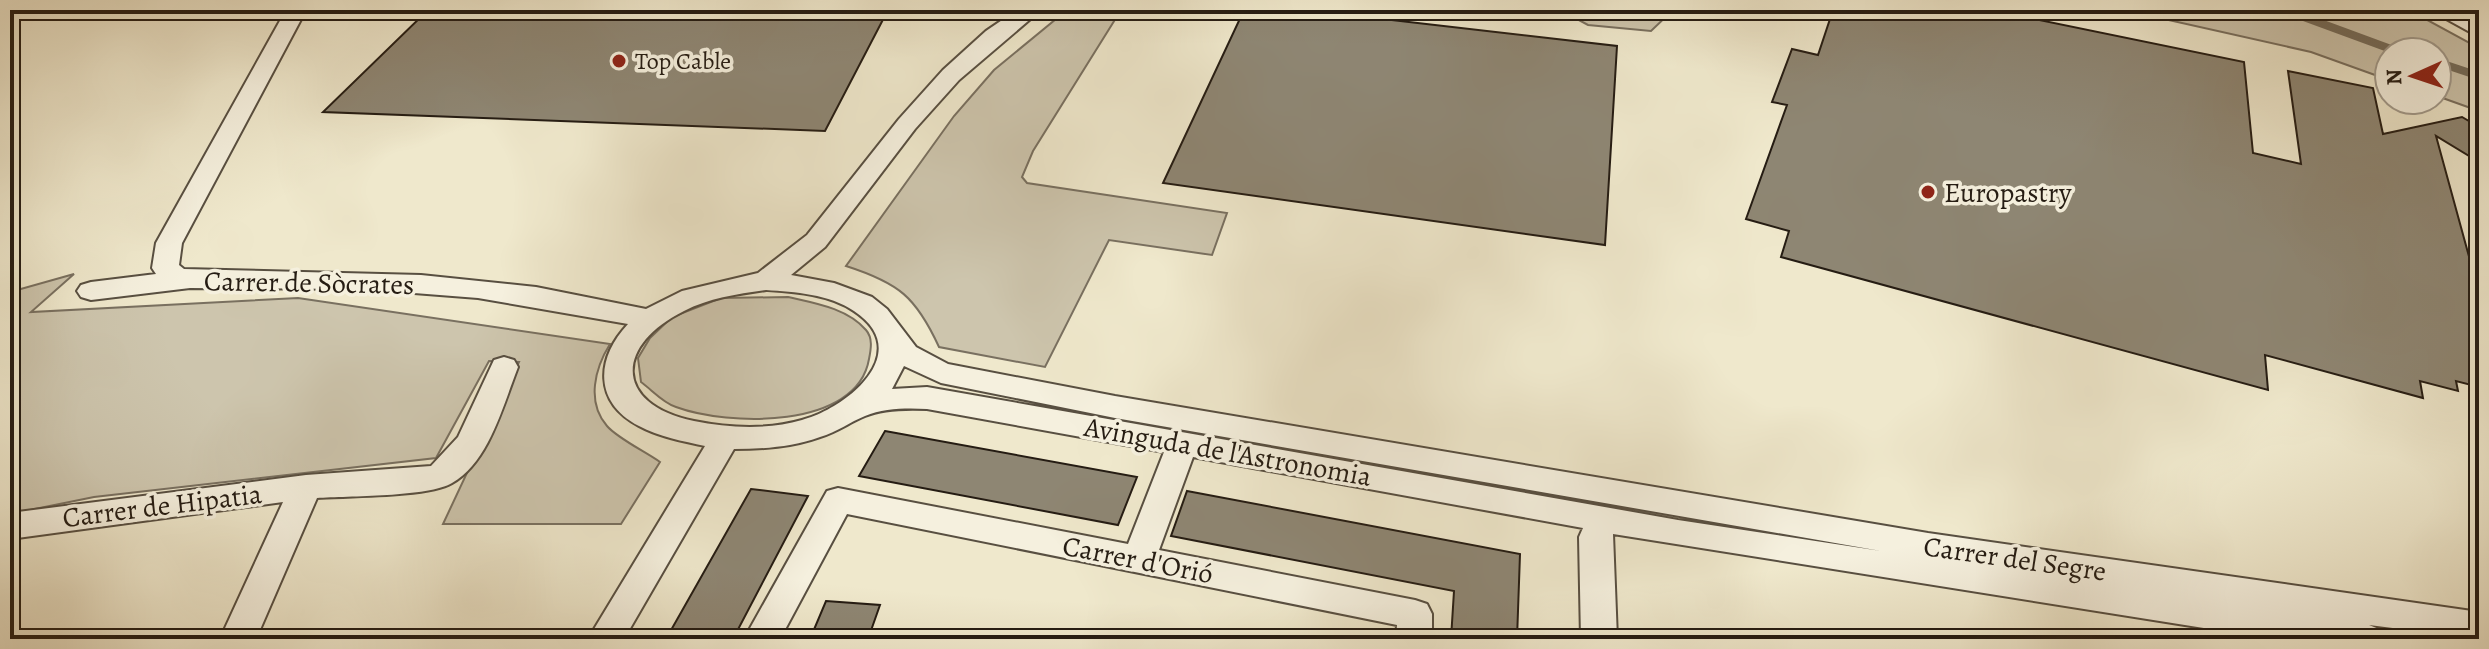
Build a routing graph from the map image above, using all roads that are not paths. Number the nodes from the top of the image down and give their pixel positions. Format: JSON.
{"nodes":[{"id":1,"x":296,"y":10,"type":"edge"},
{"id":2,"x":1031,"y":10,"type":"edge"},
{"id":3,"x":1054,"y":10,"type":"edge"},
{"id":4,"x":2440,"y":10,"type":"edge"},
{"id":5,"x":2469,"y":10,"type":"edge"},
{"id":6,"x":2479,"y":11,"type":"edge"},
{"id":7,"x":2479,"y":31,"type":"edge"},
{"id":8,"x":190,"y":279,"type":"junction"},
{"id":9,"x":766,"y":281,"type":"junction"},
{"id":10,"x":805,"y":283,"type":"junction"},
{"id":11,"x":91,"y":291,"type":"dead end"},
{"id":12,"x":649,"y":319,"type":"junction"},
{"id":13,"x":891,"y":338,"type":"junction"},
{"id":14,"x":504,"y":367,"type":"dead end"},
{"id":15,"x":851,"y":408,"type":"junction"},
{"id":16,"x":725,"y":438,"type":"junction"},
{"id":17,"x":1183,"y":443,"type":"junction"},
{"id":18,"x":1553,"y":482,"type":"joint"},
{"id":19,"x":306,"y":487,"type":"junction"},
{"id":20,"x":1604,"y":520,"type":"junction"},
{"id":21,"x":13,"y":531,"type":"edge"},
{"id":22,"x":1139,"y":560,"type":"junction"},
{"id":23,"x":2236,"y":616,"type":"edge"},
{"id":24,"x":2479,"y":627,"type":"edge"},
{"id":25,"x":238,"y":639,"type":"edge"},
{"id":26,"x":606,"y":639,"type":"edge"},
{"id":27,"x":762,"y":639,"type":"edge"},
{"id":28,"x":1414,"y":639,"type":"edge"},
{"id":29,"x":1599,"y":639,"type":"edge"},
{"id":30,"x":2367,"y":639,"type":"edge"}],
"edges":[{"from":1,"to":8,"type":"street","name":"Carrer de Sòcrates"},
{"from":2,"to":9,"type":"street"},
{"from":3,"to":10,"type":"street"},
{"from":4,"to":7,"type":"street"},
{"from":5,"to":6,"type":"street"},
{"from":8,"to":11,"type":"street"},
{"from":8,"to":12,"type":"street","name":"Carrer de Sòcrates"},
{"from":9,"to":10,"type":"street"},
{"from":9,"to":12,"type":"street"},
{"from":10,"to":13,"type":"street"},
{"from":12,"to":16,"type":"street"},
{"from":13,"to":15,"type":"street"},
{"from":13,"to":18,"type":"street","name":"Avinguda de l'Astronomia"},
{"from":14,"to":19,"type":"street","name":"Carrer de Hipatia"},
{"from":15,"to":16,"type":"street"},
{"from":15,"to":17,"type":"street","name":"Avinguda de l'Astronomia"},
{"from":16,"to":26,"type":"street"},
{"from":17,"to":20,"type":"street","name":"Avinguda de l'Astronomia"},
{"from":17,"to":22,"type":"street"},
{"from":18,"to":23,"type":"street","name":"Carrer del Segre"},
{"from":19,"to":21,"type":"street","name":"Carrer de Hipatia"},
{"from":19,"to":25,"type":"street","name":"Carrer de Hipatia"},
{"from":20,"to":23,"type":"street","name":"Carrer del Segre"},
{"from":20,"to":29,"type":"street"},
{"from":22,"to":27,"type":"street","name":"Carrer d'Orió"},
{"from":22,"to":28,"type":"street","name":"Carrer d'Orió"},
{"from":23,"to":24,"type":"street","name":"Carrer del Segre"},
{"from":23,"to":30,"type":"street","name":"Carrer del Segre"}]}
